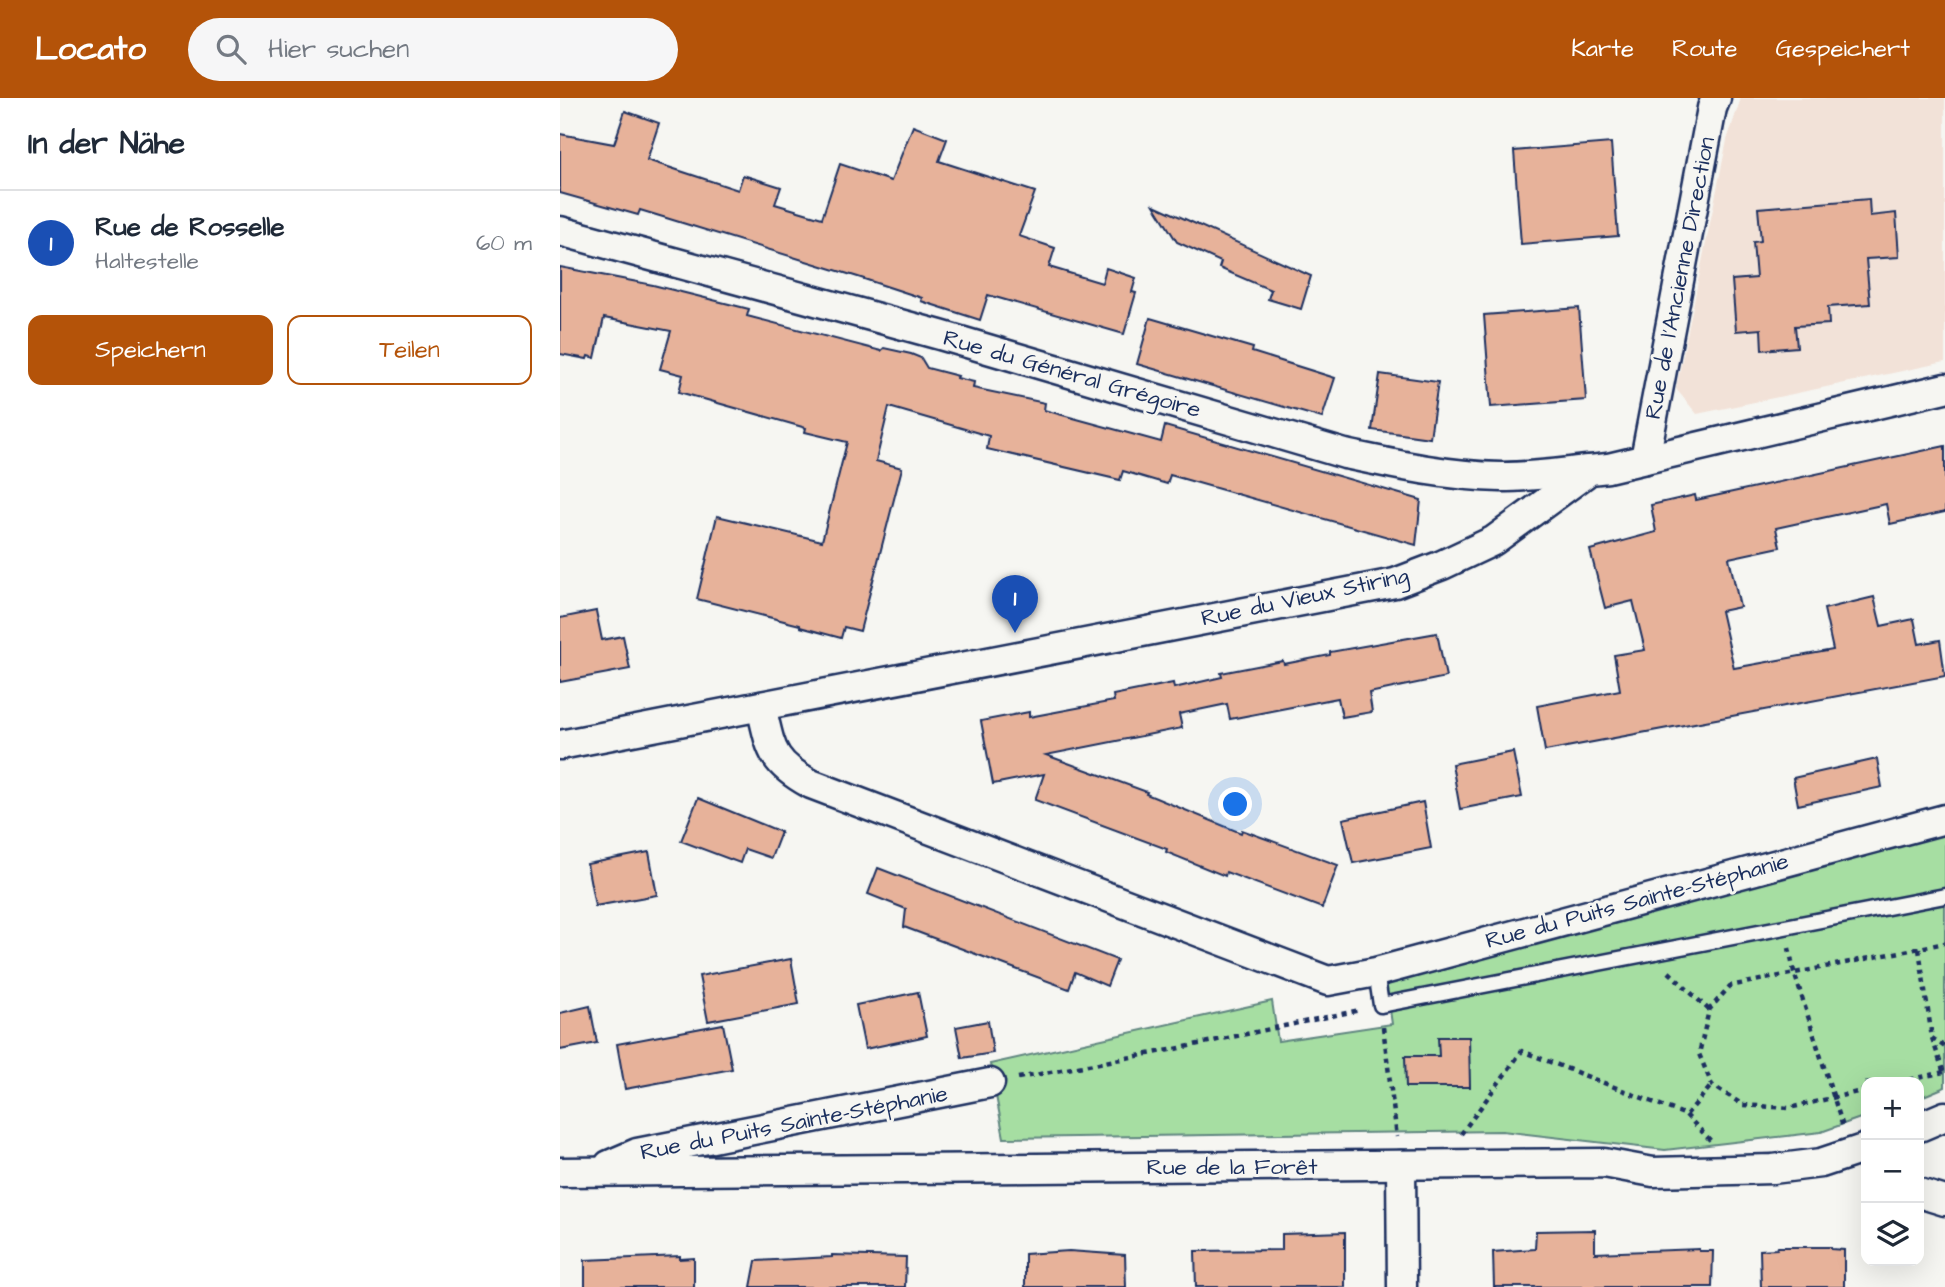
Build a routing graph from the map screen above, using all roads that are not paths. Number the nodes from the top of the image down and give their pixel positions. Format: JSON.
{"nodes":[{"id":1,"x":1716,"y":98,"type":"edge"},
{"id":2,"x":560,"y":231,"type":"edge"},
{"id":3,"x":1945,"y":388,"type":"edge"},
{"id":4,"x":1645,"y":459,"type":"junction"},
{"id":5,"x":1590,"y":470,"type":"junction"},
{"id":6,"x":761,"y":706,"type":"junction"},
{"id":7,"x":560,"y":745,"type":"edge"},
{"id":8,"x":1945,"y":819,"type":"edge"},
{"id":9,"x":1945,"y":896,"type":"edge"},
{"id":10,"x":1376,"y":972,"type":"junction"},
{"id":11,"x":990,"y":1083,"type":"road end"},
{"id":12,"x":1945,"y":1116,"type":"edge"},
{"id":13,"x":1924,"y":1125,"type":"edge"},
{"id":14,"x":1859,"y":1151,"type":"edge"},
{"id":15,"x":1401,"y":1166,"type":"junction"},
{"id":16,"x":560,"y":1172,"type":"edge"},
{"id":17,"x":594,"y":1172,"type":"junction"},
{"id":18,"x":1924,"y":1194,"type":"edge"},
{"id":19,"x":1945,"y":1201,"type":"edge"},
{"id":20,"x":1402,"y":1287,"type":"edge"}],
"edges":[{"from":1,"to":4,"type":"street","name":"Rue de l'Ancienne Direction"},
{"from":2,"to":5,"type":"street","name":"Rue du Général Grégoire"},
{"from":3,"to":4,"type":"street","name":"Rue du Vieux Stiring"},
{"from":4,"to":5,"type":"street","name":"Rue du Vieux Stiring"},
{"from":5,"to":6,"type":"street","name":"Rue du Vieux Stiring"},
{"from":6,"to":7,"type":"street","name":"Rue du Vieux Stiring"},
{"from":6,"to":10,"type":"street","name":"Rue du Puits Sainte-Stéphanie"},
{"from":8,"to":10,"type":"street","name":"Rue du Puits Sainte-Stéphanie"},
{"from":9,"to":10,"type":"lane"},
{"from":11,"to":17,"type":"street","name":"Rue du Puits Sainte-Stéphanie"},
{"from":12,"to":13,"type":"street"},
{"from":14,"to":15,"type":"street","name":"Rue de la Forêt"},
{"from":15,"to":17,"type":"street","name":"Rue de la Forêt"},
{"from":15,"to":20,"type":"street"},
{"from":16,"to":17,"type":"street","name":"Rue du Puits Sainte-Stéphanie"},
{"from":18,"to":19,"type":"street"}]}
